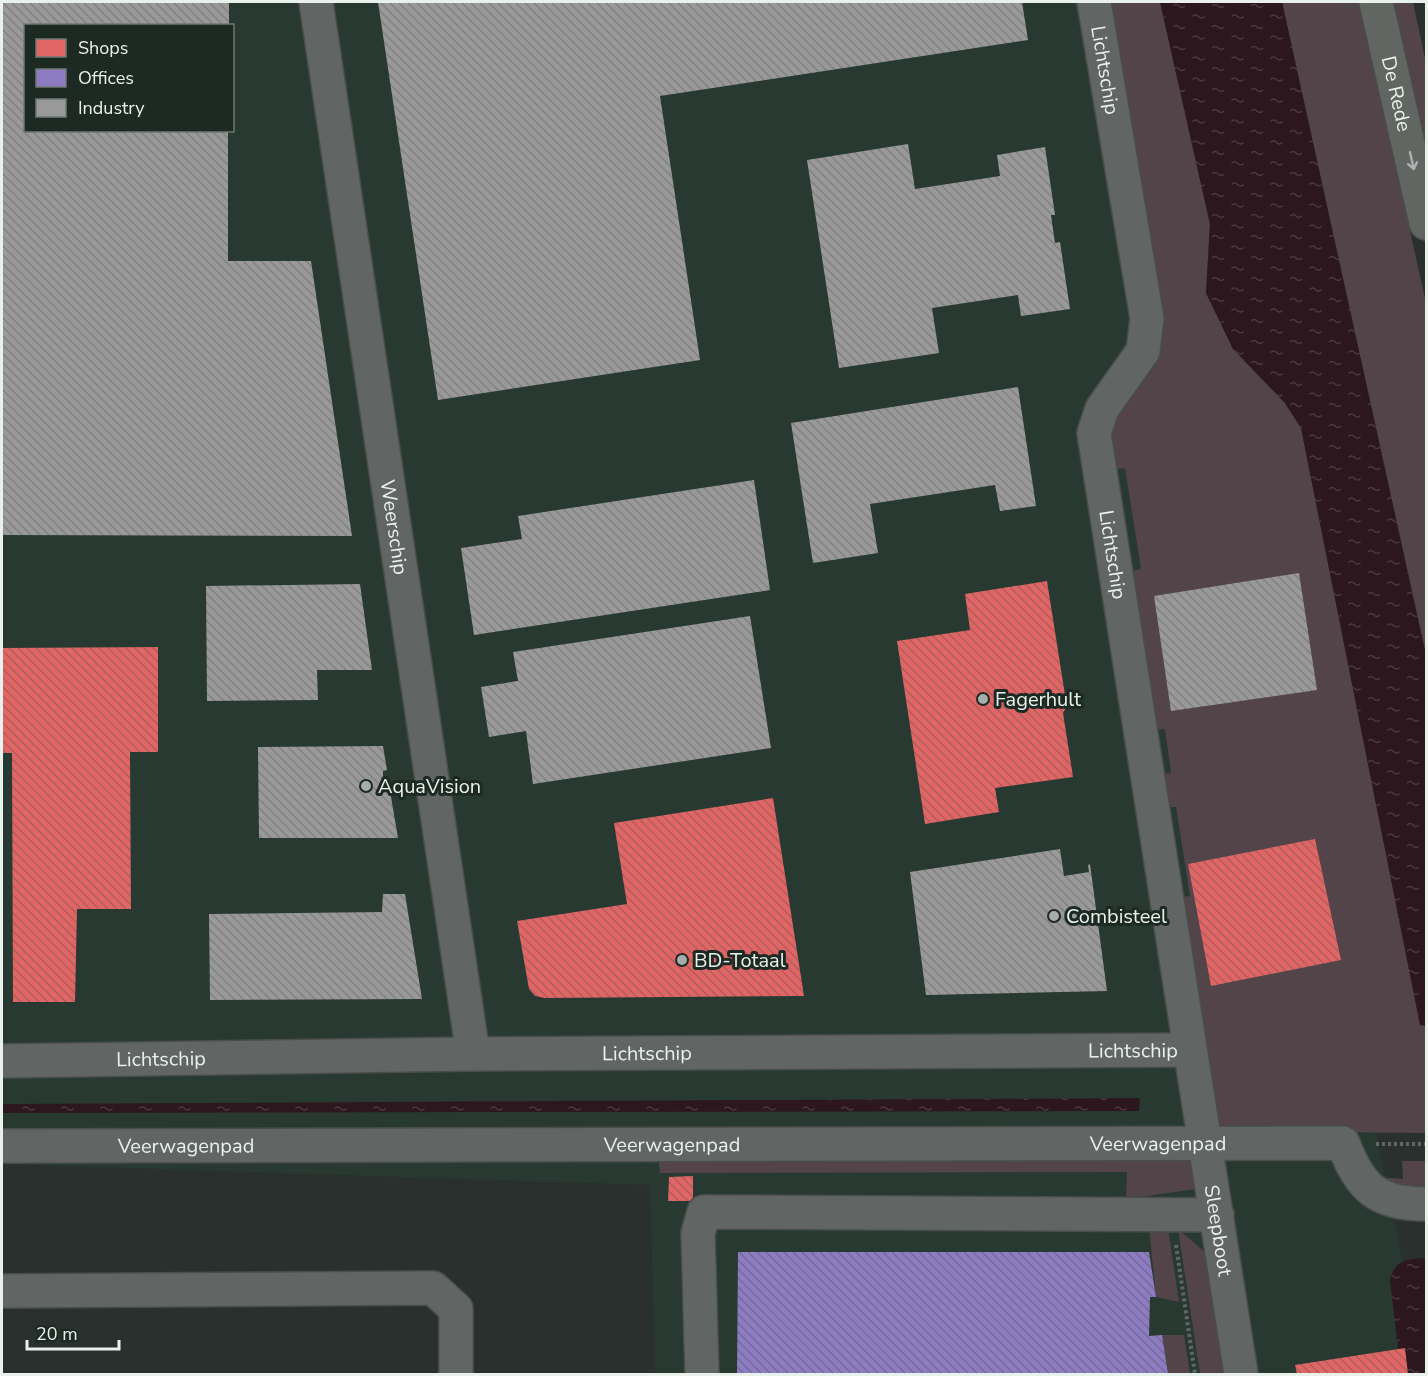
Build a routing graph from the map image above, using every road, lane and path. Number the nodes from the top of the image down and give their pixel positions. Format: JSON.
{"nodes":[{"id":1,"x":316,"y":2,"type":"edge"},
{"id":2,"x":1094,"y":2,"type":"edge"},
{"id":3,"x":1376,"y":2,"type":"edge"},
{"id":4,"x":1426,"y":223,"type":"edge"},
{"id":5,"x":1190,"y":1050,"type":"junction"},
{"id":6,"x":473,"y":1054,"type":"junction"},
{"id":7,"x":2,"y":1061,"type":"edge"},
{"id":8,"x":1343,"y":1143,"type":"junction"},
{"id":9,"x":1204,"y":1144,"type":"junction"},
{"id":10,"x":1426,"y":1144,"type":"edge"},
{"id":11,"x":2,"y":1146,"type":"edge"},
{"id":12,"x":1426,"y":1204,"type":"edge"},
{"id":13,"x":1171,"y":1214,"type":"junction"},
{"id":14,"x":1216,"y":1215,"type":"junction"},
{"id":15,"x":2,"y":1291,"type":"edge"},
{"id":16,"x":456,"y":1374,"type":"edge"},
{"id":17,"x":702,"y":1374,"type":"edge"},
{"id":18,"x":1196,"y":1374,"type":"edge"},
{"id":19,"x":1241,"y":1374,"type":"edge"}],
"edges":[{"from":1,"to":6,"type":"street","name":"Weerschip"},
{"from":2,"to":5,"type":"street","name":"Lichtschip"},
{"from":3,"to":4,"type":"main road","name":"De Rede","one_way":true},
{"from":5,"to":6,"type":"street","name":"Lichtschip"},
{"from":5,"to":9,"type":"street","name":"Sleepboot"},
{"from":6,"to":7,"type":"street","name":"Lichtschip"},
{"from":8,"to":9,"type":"street","name":"Veerwagenpad"},
{"from":8,"to":10,"type":"path"},
{"from":8,"to":12,"type":"street"},
{"from":9,"to":11,"type":"street","name":"Veerwagenpad"},
{"from":9,"to":14,"type":"street","name":"Sleepboot"},
{"from":13,"to":14,"type":"street"},
{"from":13,"to":17,"type":"street"},
{"from":13,"to":18,"type":"path"},
{"from":14,"to":19,"type":"street","name":"Sleepboot"},
{"from":15,"to":16,"type":"street"}]}
